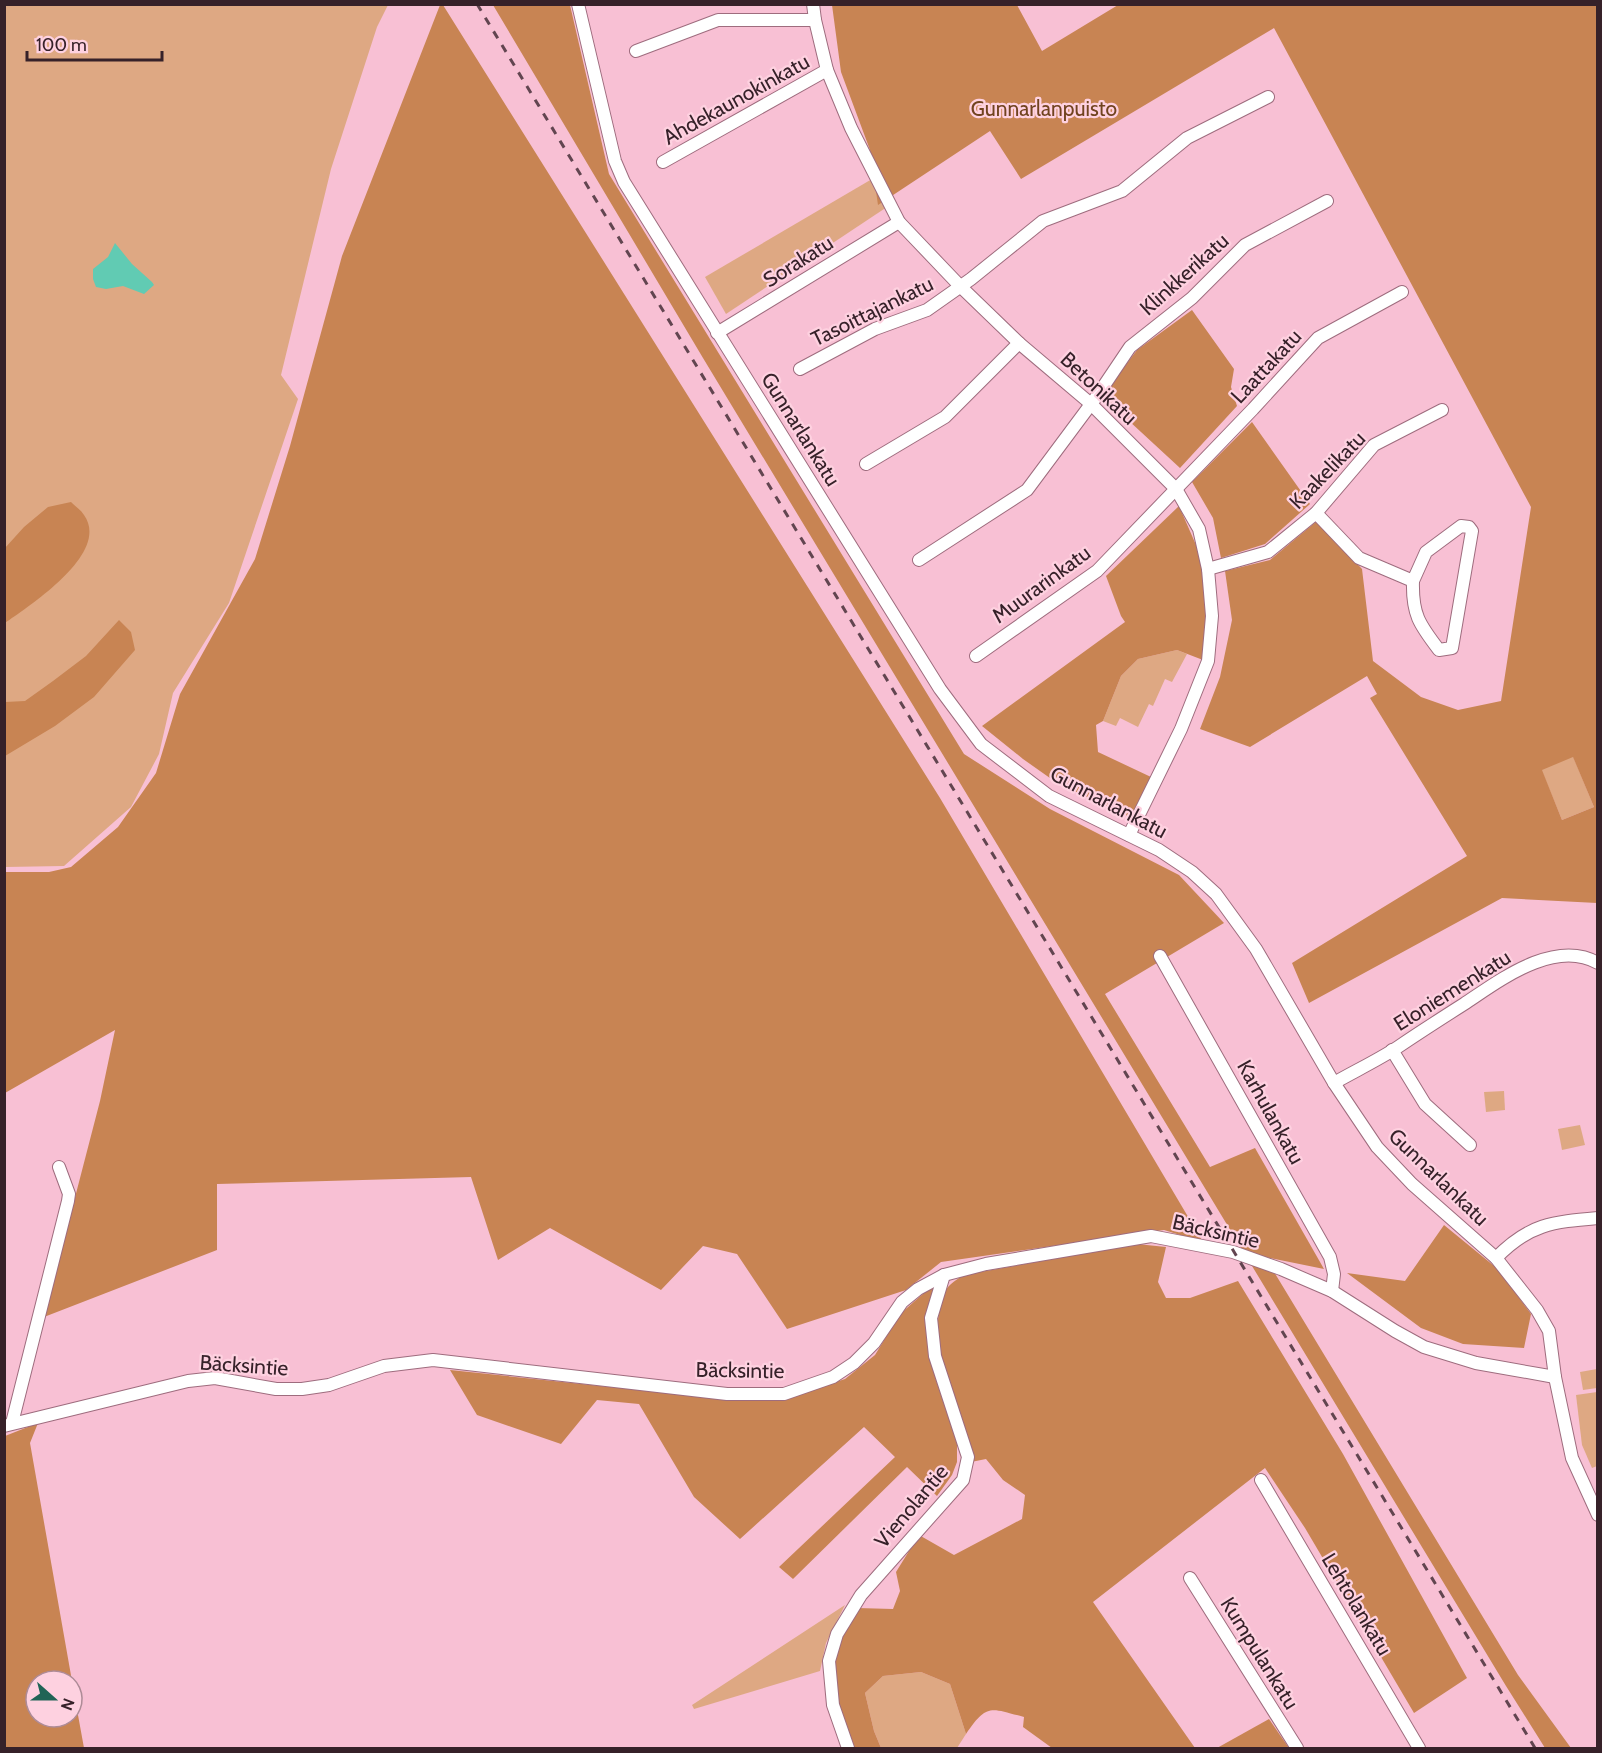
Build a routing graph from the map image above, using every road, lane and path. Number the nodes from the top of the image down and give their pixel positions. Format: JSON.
{"nodes":[{"id":1,"x":578,"y":4,"type":"edge"},
{"id":2,"x":813,"y":4,"type":"edge"},
{"id":3,"x":815,"y":20,"type":"junction"},
{"id":4,"x":636,"y":51,"type":"dead end"},
{"id":5,"x":827,"y":70,"type":"junction"},
{"id":6,"x":1268,"y":96,"type":"dead end"},
{"id":7,"x":663,"y":162,"type":"dead end"},
{"id":8,"x":1326,"y":201,"type":"dead end"},
{"id":9,"x":899,"y":222,"type":"junction"},
{"id":10,"x":960,"y":286,"type":"junction"},
{"id":11,"x":1402,"y":292,"type":"dead end"},
{"id":12,"x":717,"y":333,"type":"junction"},
{"id":13,"x":1019,"y":343,"type":"junction"},
{"id":14,"x":800,"y":369,"type":"dead end"},
{"id":15,"x":1090,"y":404,"type":"junction"},
{"id":16,"x":1442,"y":410,"type":"dead end"},
{"id":17,"x":866,"y":464,"type":"dead end"},
{"id":18,"x":1176,"y":489,"type":"junction"},
{"id":19,"x":1316,"y":513,"type":"junction"},
{"id":20,"x":919,"y":560,"type":"dead end"},
{"id":21,"x":1208,"y":569,"type":"junction"},
{"id":22,"x":1413,"y":581,"type":"junction"},
{"id":23,"x":976,"y":656,"type":"dead end"},
{"id":24,"x":1129,"y":835,"type":"junction"},
{"id":25,"x":1160,"y":956,"type":"dead end"},
{"id":26,"x":1598,"y":963,"type":"edge"},
{"id":27,"x":1392,"y":1050,"type":"junction"},
{"id":28,"x":1334,"y":1083,"type":"junction"},
{"id":29,"x":1470,"y":1145,"type":"dead end"},
{"id":30,"x":59,"y":1167,"type":"dead end"},
{"id":31,"x":1598,"y":1218,"type":"edge"},
{"id":32,"x":1496,"y":1258,"type":"junction"},
{"id":33,"x":944,"y":1275,"type":"junction"},
{"id":34,"x":1332,"y":1291,"type":"junction"},
{"id":35,"x":1555,"y":1377,"type":"junction"},
{"id":36,"x":8,"y":1424,"type":"edge"},
{"id":37,"x":1261,"y":1480,"type":"dead end"},
{"id":38,"x":1598,"y":1515,"type":"edge"},
{"id":39,"x":1190,"y":1578,"type":"dead end"},
{"id":40,"x":848,"y":1749,"type":"edge"},
{"id":41,"x":1297,"y":1749,"type":"edge"},
{"id":42,"x":1419,"y":1749,"type":"edge"}],
"edges":[{"from":1,"to":12,"type":"street","name":"Gunnarlankatu"},
{"from":2,"to":3,"type":"street","name":"Betonikatu"},
{"from":3,"to":4,"type":"street"},
{"from":3,"to":5,"type":"street","name":"Betonikatu"},
{"from":5,"to":7,"type":"street","name":"Ahdekaunokinkatu"},
{"from":5,"to":9,"type":"street","name":"Betonikatu"},
{"from":6,"to":10,"type":"street","name":"Tasoittajankatu"},
{"from":8,"to":15,"type":"street","name":"Klinkkerikatu"},
{"from":9,"to":10,"type":"street","name":"Betonikatu"},
{"from":9,"to":12,"type":"street","name":"Sorakatu"},
{"from":10,"to":13,"type":"street","name":"Betonikatu"},
{"from":10,"to":14,"type":"street","name":"Tasoittajankatu"},
{"from":11,"to":18,"type":"street","name":"Laattakatu"},
{"from":12,"to":24,"type":"street","name":"Gunnarlankatu"},
{"from":13,"to":15,"type":"street","name":"Betonikatu"},
{"from":13,"to":17,"type":"street"},
{"from":15,"to":18,"type":"street","name":"Betonikatu"},
{"from":15,"to":20,"type":"street","name":"Klinkkerikatu"},
{"from":16,"to":19,"type":"street","name":"Kaakelikatu"},
{"from":18,"to":21,"type":"street","name":"Betonikatu"},
{"from":18,"to":23,"type":"street","name":"Muurarinkatu"},
{"from":19,"to":21,"type":"street","name":"Kaakelikatu"},
{"from":19,"to":22,"type":"street"},
{"from":21,"to":24,"type":"street","name":"Betonikatu"},
{"from":22,"to":22,"type":"street"},
{"from":24,"to":28,"type":"street","name":"Gunnarlankatu"},
{"from":25,"to":34,"type":"street","name":"Karhulankatu"},
{"from":26,"to":27,"type":"street","name":"Eloniemenkatu"},
{"from":27,"to":28,"type":"street","name":"Eloniemenkatu"},
{"from":27,"to":29,"type":"street"},
{"from":28,"to":32,"type":"street","name":"Gunnarlankatu"},
{"from":30,"to":36,"type":"street"},
{"from":31,"to":32,"type":"street"},
{"from":32,"to":35,"type":"street","name":"Gunnarlankatu"},
{"from":33,"to":34,"type":"street","name":"Bäcksintie"},
{"from":33,"to":36,"type":"street","name":"Bäcksintie"},
{"from":33,"to":40,"type":"street","name":"Vienolantie"},
{"from":34,"to":35,"type":"street","name":"Bäcksintie"},
{"from":35,"to":38,"type":"street","name":"Gunnarlankatu"},
{"from":37,"to":42,"type":"street","name":"Lehtolankatu"},
{"from":39,"to":41,"type":"street","name":"Kumpulankatu"}]}
